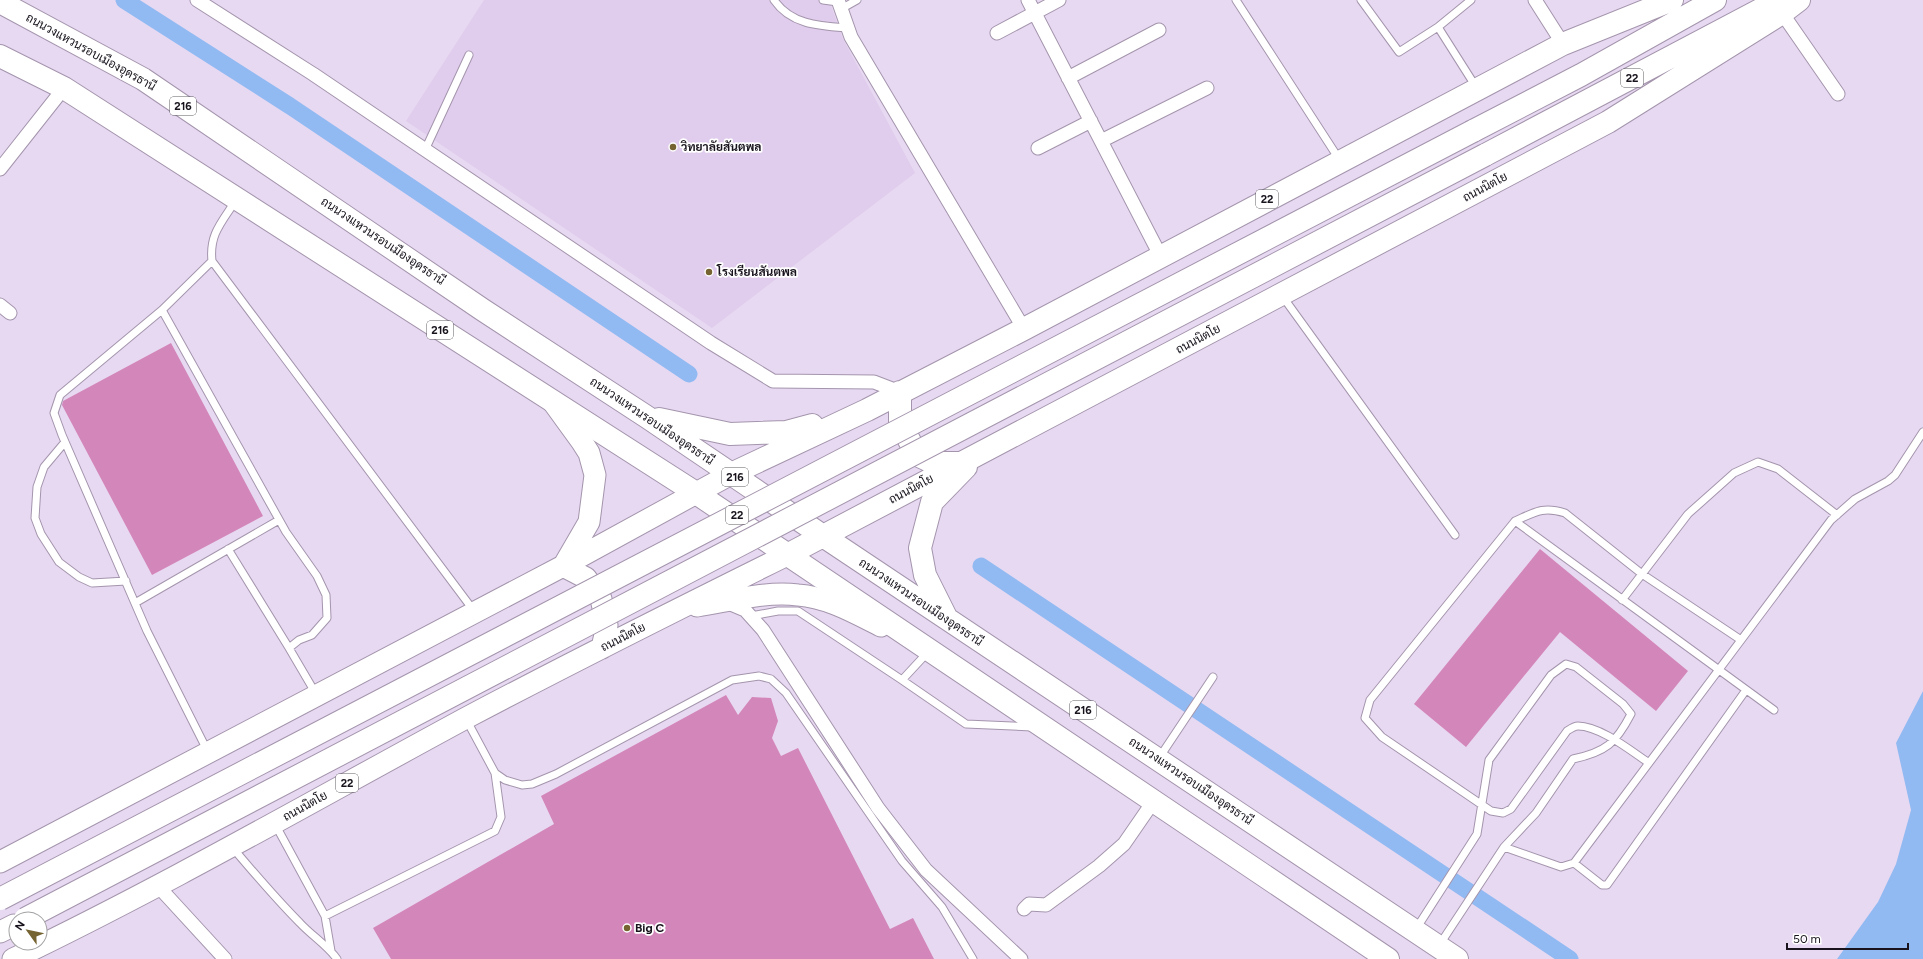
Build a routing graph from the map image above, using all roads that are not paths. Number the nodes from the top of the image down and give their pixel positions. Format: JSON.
{"nodes":[{"id":1,"x":197,"y":0,"type":"edge"},
{"id":2,"x":774,"y":0,"type":"edge"},
{"id":3,"x":823,"y":0,"type":"edge"},
{"id":4,"x":857,"y":0,"type":"edge"},
{"id":5,"x":1028,"y":0,"type":"edge"},
{"id":6,"x":1059,"y":0,"type":"edge"},
{"id":7,"x":1236,"y":0,"type":"edge"},
{"id":8,"x":1361,"y":0,"type":"edge"},
{"id":9,"x":1471,"y":0,"type":"edge"},
{"id":10,"x":1535,"y":0,"type":"edge"},
{"id":11,"x":1672,"y":0,"type":"edge"},
{"id":12,"x":1715,"y":0,"type":"edge"},
{"id":13,"x":1799,"y":0,"type":"edge"},
{"id":14,"x":0,"y":2,"type":"edge"},
{"id":15,"x":839,"y":4,"type":"edge"},
{"id":16,"x":1780,"y":6,"type":"edge"},
{"id":17,"x":1035,"y":13,"type":"junction"},
{"id":18,"x":1438,"y":27,"type":"junction"},
{"id":19,"x":848,"y":28,"type":"junction"},
{"id":20,"x":1160,"y":30,"type":"dead end"},
{"id":21,"x":997,"y":33,"type":"dead end"},
{"id":22,"x":1563,"y":44,"type":"junction"},
{"id":23,"x":470,"y":54,"type":"dead end"},
{"id":24,"x":0,"y":56,"type":"edge"},
{"id":25,"x":1068,"y":78,"type":"junction"},
{"id":26,"x":64,"y":88,"type":"junction"},
{"id":27,"x":1207,"y":88,"type":"dead end"},
{"id":28,"x":1477,"y":89,"type":"junction"},
{"id":29,"x":1838,"y":94,"type":"dead end"},
{"id":30,"x":1090,"y":121,"type":"junction"},
{"id":31,"x":1101,"y":141,"type":"junction"},
{"id":32,"x":1038,"y":148,"type":"dead end"},
{"id":33,"x":425,"y":150,"type":"junction"},
{"id":34,"x":1340,"y":161,"type":"junction"},
{"id":35,"x":0,"y":170,"type":"edge"},
{"id":36,"x":236,"y":199,"type":"junction"},
{"id":37,"x":1160,"y":255,"type":"junction"},
{"id":38,"x":212,"y":261,"type":"junction"},
{"id":39,"x":1282,"y":295,"type":"junction"},
{"id":40,"x":162,"y":310,"type":"junction"},
{"id":41,"x":1024,"y":328,"type":"junction"},
{"id":42,"x":900,"y":392,"type":"junction"},
{"id":43,"x":551,"y":400,"type":"junction"},
{"id":44,"x":867,"y":410,"type":"junction"},
{"id":45,"x":647,"y":417,"type":"junction"},
{"id":46,"x":1923,"y":432,"type":"edge"},
{"id":47,"x":65,"y":442,"type":"junction"},
{"id":48,"x":980,"y":453,"type":"junction"},
{"id":49,"x":960,"y":463,"type":"junction"},
{"id":50,"x":731,"y":474,"type":"junction"},
{"id":51,"x":696,"y":493,"type":"junction"},
{"id":52,"x":1837,"y":515,"type":"junction"},
{"id":53,"x":279,"y":520,"type":"junction"},
{"id":54,"x":1515,"y":521,"type":"junction"},
{"id":55,"x":1455,"y":535,"type":"dead end"},
{"id":56,"x":823,"y":536,"type":"junction"},
{"id":57,"x":228,"y":549,"type":"junction"},
{"id":58,"x":787,"y":555,"type":"junction"},
{"id":59,"x":563,"y":566,"type":"junction"},
{"id":60,"x":1642,"y":574,"type":"junction"},
{"id":61,"x":126,"y":581,"type":"junction"},
{"id":62,"x":1622,"y":600,"type":"junction"},
{"id":63,"x":726,"y":602,"type":"junction"},
{"id":64,"x":135,"y":603,"type":"junction"},
{"id":65,"x":681,"y":608,"type":"junction"},
{"id":66,"x":474,"y":611,"type":"junction"},
{"id":67,"x":751,"y":616,"type":"junction"},
{"id":68,"x":946,"y":618,"type":"junction"},
{"id":69,"x":1741,"y":640,"type":"junction"},
{"id":70,"x":926,"y":647,"type":"junction"},
{"id":71,"x":289,"y":648,"type":"junction"},
{"id":72,"x":602,"y":648,"type":"junction"},
{"id":73,"x":1719,"y":670,"type":"junction"},
{"id":74,"x":1213,"y":677,"type":"dead end"},
{"id":75,"x":902,"y":680,"type":"junction"},
{"id":76,"x":1746,"y":690,"type":"junction"},
{"id":77,"x":316,"y":694,"type":"junction"},
{"id":78,"x":1774,"y":710,"type":"dead end"},
{"id":79,"x":466,"y":718,"type":"junction"},
{"id":80,"x":1044,"y":728,"type":"junction"},
{"id":81,"x":1614,"y":740,"type":"junction"},
{"id":82,"x":208,"y":751,"type":"junction"},
{"id":83,"x":1158,"y":759,"type":"junction"},
{"id":84,"x":1649,"y":763,"type":"junction"},
{"id":85,"x":495,"y":773,"type":"junction"},
{"id":86,"x":1153,"y":802,"type":"junction"},
{"id":87,"x":1482,"y":806,"type":"junction"},
{"id":88,"x":275,"y":823,"type":"junction"},
{"id":89,"x":230,"y":846,"type":"junction"},
{"id":90,"x":1504,"y":847,"type":"junction"},
{"id":91,"x":0,"y":862,"type":"edge"},
{"id":92,"x":1574,"y":863,"type":"junction"},
{"id":93,"x":157,"y":885,"type":"junction"},
{"id":94,"x":0,"y":899,"type":"edge"},
{"id":95,"x":1024,"y":909,"type":"dead end"},
{"id":96,"x":41,"y":911,"type":"edge"},
{"id":97,"x":325,"y":916,"type":"junction"},
{"id":98,"x":1415,"y":930,"type":"junction"},
{"id":99,"x":1438,"y":946,"type":"junction"},
{"id":100,"x":331,"y":951,"type":"junction"},
{"id":101,"x":1378,"y":954,"type":"edge"},
{"id":102,"x":13,"y":959,"type":"edge"},
{"id":103,"x":225,"y":959,"type":"edge"},
{"id":104,"x":337,"y":959,"type":"edge"},
{"id":105,"x":972,"y":959,"type":"edge"},
{"id":106,"x":1021,"y":959,"type":"edge"},
{"id":107,"x":1457,"y":959,"type":"edge"}],
"edges":[{"from":1,"to":33,"type":"street"},
{"from":2,"to":19,"type":"lane"},
{"from":3,"to":15,"type":"lane"},
{"from":4,"to":15,"type":"lane"},
{"from":5,"to":17,"type":"street"},
{"from":6,"to":17,"type":"street"},
{"from":7,"to":34,"type":"lane"},
{"from":8,"to":18,"type":"lane"},
{"from":9,"to":18,"type":"lane"},
{"from":10,"to":22,"type":"street"},
{"from":11,"to":22,"type":"highway","number":"22"},
{"from":12,"to":94,"type":"highway","number":"22","bridge":true},
{"from":13,"to":16,"type":"highway","name":"ถนนนิตโย","number":"22"},
{"from":14,"to":45,"type":"highway","name":"ถนนวงแหวนรอบเมืองอุดรธานี","number":"216"},
{"from":15,"to":19,"type":"street"},
{"from":16,"to":29,"type":"street"},
{"from":16,"to":39,"type":"highway","name":"ถนนนิตโย","number":"22"},
{"from":16,"to":96,"type":"highway","name":"ถนนนิตโย","number":"22","bridge":true},
{"from":17,"to":21,"type":"street"},
{"from":17,"to":25,"type":"street"},
{"from":18,"to":28,"type":"lane"},
{"from":19,"to":41,"type":"street"},
{"from":20,"to":25,"type":"street"},
{"from":22,"to":28,"type":"highway","number":"22"},
{"from":23,"to":33,"type":"lane"},
{"from":24,"to":26,"type":"highway","number":"216"},
{"from":25,"to":30,"type":"street"},
{"from":26,"to":35,"type":"street"},
{"from":26,"to":36,"type":"highway","number":"216"},
{"from":27,"to":31,"type":"street"},
{"from":28,"to":34,"type":"highway","number":"22"},
{"from":30,"to":31,"type":"street"},
{"from":30,"to":32,"type":"street"},
{"from":31,"to":37,"type":"street"},
{"from":33,"to":42,"type":"street"},
{"from":34,"to":37,"type":"highway","number":"22"},
{"from":36,"to":38,"type":"lane"},
{"from":36,"to":43,"type":"highway","number":"216"},
{"from":37,"to":41,"type":"highway","number":"22"},
{"from":38,"to":40,"type":"lane"},
{"from":38,"to":66,"type":"lane"},
{"from":39,"to":48,"type":"highway","name":"ถนนนิตโย","number":"22"},
{"from":39,"to":55,"type":"lane"},
{"from":40,"to":47,"type":"lane"},
{"from":40,"to":53,"type":"lane"},
{"from":41,"to":42,"type":"highway","number":"22"},
{"from":42,"to":44,"type":"highway","number":"22"},
{"from":42,"to":49,"type":"highway"},
{"from":43,"to":51,"type":"highway","number":"216"},
{"from":43,"to":59,"type":"main road"},
{"from":44,"to":45,"type":"highway"},
{"from":44,"to":50,"type":"highway","number":"22"},
{"from":45,"to":50,"type":"highway","name":"ถนนวงแหวนรอบเมืองอุดรธานี","number":"216"},
{"from":46,"to":52,"type":"lane"},
{"from":47,"to":61,"type":"lane"},
{"from":47,"to":61,"type":"lane"},
{"from":48,"to":49,"type":"highway","name":"ถนนนิตโย","number":"22"},
{"from":48,"to":68,"type":"highway"},
{"from":49,"to":56,"type":"highway","name":"ถนนนิตโย","number":"22"},
{"from":50,"to":51,"type":"main road","number":"22"},
{"from":50,"to":56,"type":"highway","name":"ถนนวงแหวนรอบเมืองอุดรธานี","number":"216"},
{"from":51,"to":58,"type":"highway","number":"216"},
{"from":51,"to":59,"type":"main road","number":"22"},
{"from":52,"to":60,"type":"lane"},
{"from":52,"to":69,"type":"lane"},
{"from":53,"to":57,"type":"lane"},
{"from":53,"to":71,"type":"lane"},
{"from":54,"to":60,"type":"lane"},
{"from":54,"to":62,"type":"lane"},
{"from":54,"to":87,"type":"lane"},
{"from":56,"to":58,"type":"highway","name":"ถนนนิตโย","number":"22"},
{"from":56,"to":68,"type":"highway","name":"ถนนวงแหวนรอบเมืองอุดรธานี","number":"216"},
{"from":57,"to":64,"type":"lane"},
{"from":57,"to":71,"type":"lane"},
{"from":58,"to":65,"type":"main road","name":"ถนนนิตโย","number":"22"},
{"from":58,"to":70,"type":"highway","number":"216"},
{"from":59,"to":66,"type":"main road","number":"22"},
{"from":59,"to":72,"type":"main road"},
{"from":60,"to":62,"type":"lane"},
{"from":60,"to":69,"type":"lane"},
{"from":61,"to":64,"type":"lane"},
{"from":62,"to":73,"type":"lane"},
{"from":63,"to":65,"type":"main road"},
{"from":63,"to":67,"type":"street"},
{"from":63,"to":70,"type":"main road"},
{"from":64,"to":82,"type":"lane"},
{"from":65,"to":72,"type":"main road","name":"ถนนนิตโย","number":"22"},
{"from":66,"to":77,"type":"main road","number":"22"},
{"from":67,"to":75,"type":"lane"},
{"from":67,"to":106,"type":"street"},
{"from":68,"to":83,"type":"highway","name":"ถนนวงแหวนรอบเมืองอุดรธานี","number":"216"},
{"from":69,"to":73,"type":"lane"},
{"from":70,"to":75,"type":"lane"},
{"from":70,"to":80,"type":"highway","number":"216"},
{"from":71,"to":77,"type":"lane"},
{"from":72,"to":79,"type":"main road","name":"ถนนนิตโย","number":"22"},
{"from":73,"to":76,"type":"lane"},
{"from":73,"to":84,"type":"lane"},
{"from":74,"to":83,"type":"lane"},
{"from":75,"to":80,"type":"lane"},
{"from":76,"to":78,"type":"lane"},
{"from":76,"to":92,"type":"lane"},
{"from":77,"to":82,"type":"main road","number":"22"},
{"from":79,"to":85,"type":"lane"},
{"from":79,"to":88,"type":"main road","name":"ถนนนิตโย","number":"22"},
{"from":80,"to":86,"type":"highway","number":"216"},
{"from":81,"to":84,"type":"lane"},
{"from":81,"to":87,"type":"lane"},
{"from":81,"to":87,"type":"lane"},
{"from":81,"to":90,"type":"lane"},
{"from":82,"to":91,"type":"main road","number":"22"},
{"from":83,"to":98,"type":"highway","name":"ถนนวงแหวนรอบเมืองอุดรธานี","number":"216"},
{"from":84,"to":92,"type":"lane"},
{"from":85,"to":97,"type":"lane"},
{"from":85,"to":105,"type":"lane"},
{"from":86,"to":95,"type":"street"},
{"from":86,"to":101,"type":"highway","number":"216"},
{"from":87,"to":98,"type":"lane"},
{"from":88,"to":89,"type":"main road","name":"ถนนนิตโย","number":"22"},
{"from":88,"to":97,"type":"lane"},
{"from":89,"to":93,"type":"main road","name":"ถนนนิตโย","number":"22"},
{"from":89,"to":100,"type":"lane"},
{"from":90,"to":92,"type":"lane"},
{"from":90,"to":99,"type":"lane"},
{"from":93,"to":102,"type":"main road","name":"ถนนนิตโย","number":"22"},
{"from":93,"to":103,"type":"street"},
{"from":97,"to":100,"type":"lane"},
{"from":98,"to":99,"type":"highway","name":"ถนนวงแหวนรอบเมืองอุดรธานี","number":"216"},
{"from":99,"to":107,"type":"highway","name":"ถนนวงแหวนรอบเมืองอุดรธานี","number":"216"},
{"from":100,"to":104,"type":"lane"}]}
